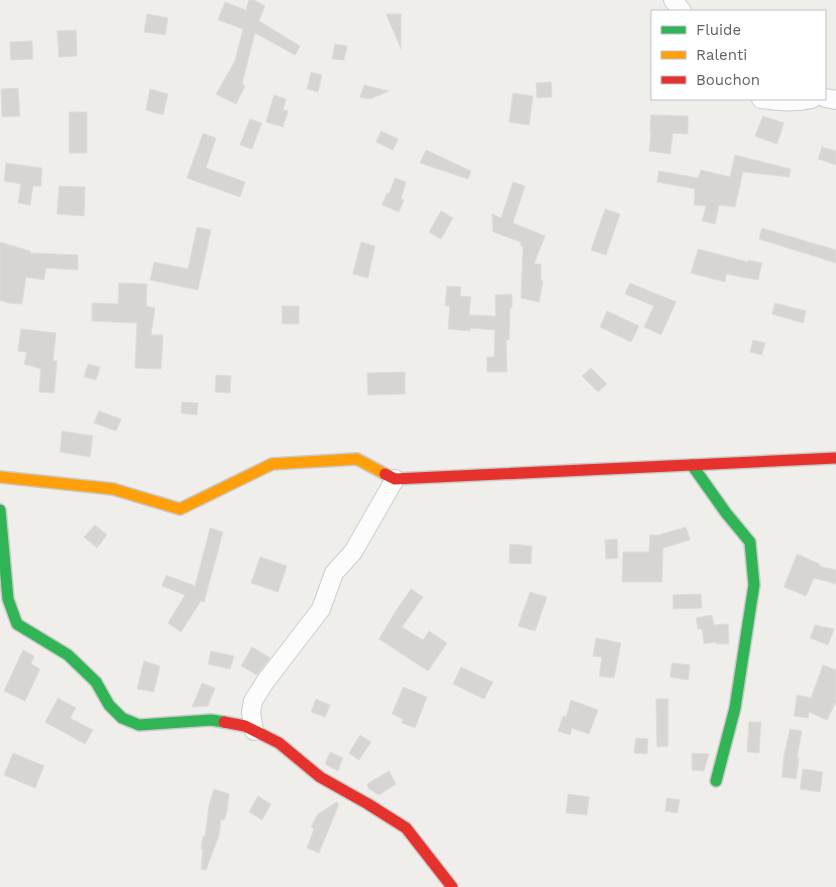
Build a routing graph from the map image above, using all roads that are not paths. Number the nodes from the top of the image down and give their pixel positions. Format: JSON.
{"nodes":[{"id":1,"x":673,"y":0,"type":"edge"},
{"id":2,"x":681,"y":10,"type":"edge"},
{"id":3,"x":767,"y":100,"type":"edge"},
{"id":4,"x":807,"y":100,"type":"edge"},
{"id":5,"x":836,"y":458,"type":"edge"},
{"id":6,"x":692,"y":465,"type":"junction"},
{"id":7,"x":0,"y":477,"type":"edge"},
{"id":8,"x":395,"y":479,"type":"junction"},
{"id":9,"x":0,"y":510,"type":"edge"},
{"id":10,"x":254,"y":731,"type":"junction"},
{"id":11,"x":716,"y":781,"type":"dead end"},
{"id":12,"x":452,"y":887,"type":"edge"}],
"edges":[{"from":1,"to":2,"type":"street"},
{"from":3,"to":4,"type":"street"},
{"from":5,"to":6,"type":"street"},
{"from":6,"to":8,"type":"street"},
{"from":6,"to":11,"type":"street"},
{"from":7,"to":8,"type":"street"},
{"from":8,"to":10,"type":"street"},
{"from":9,"to":10,"type":"street"},
{"from":10,"to":12,"type":"street"}]}
